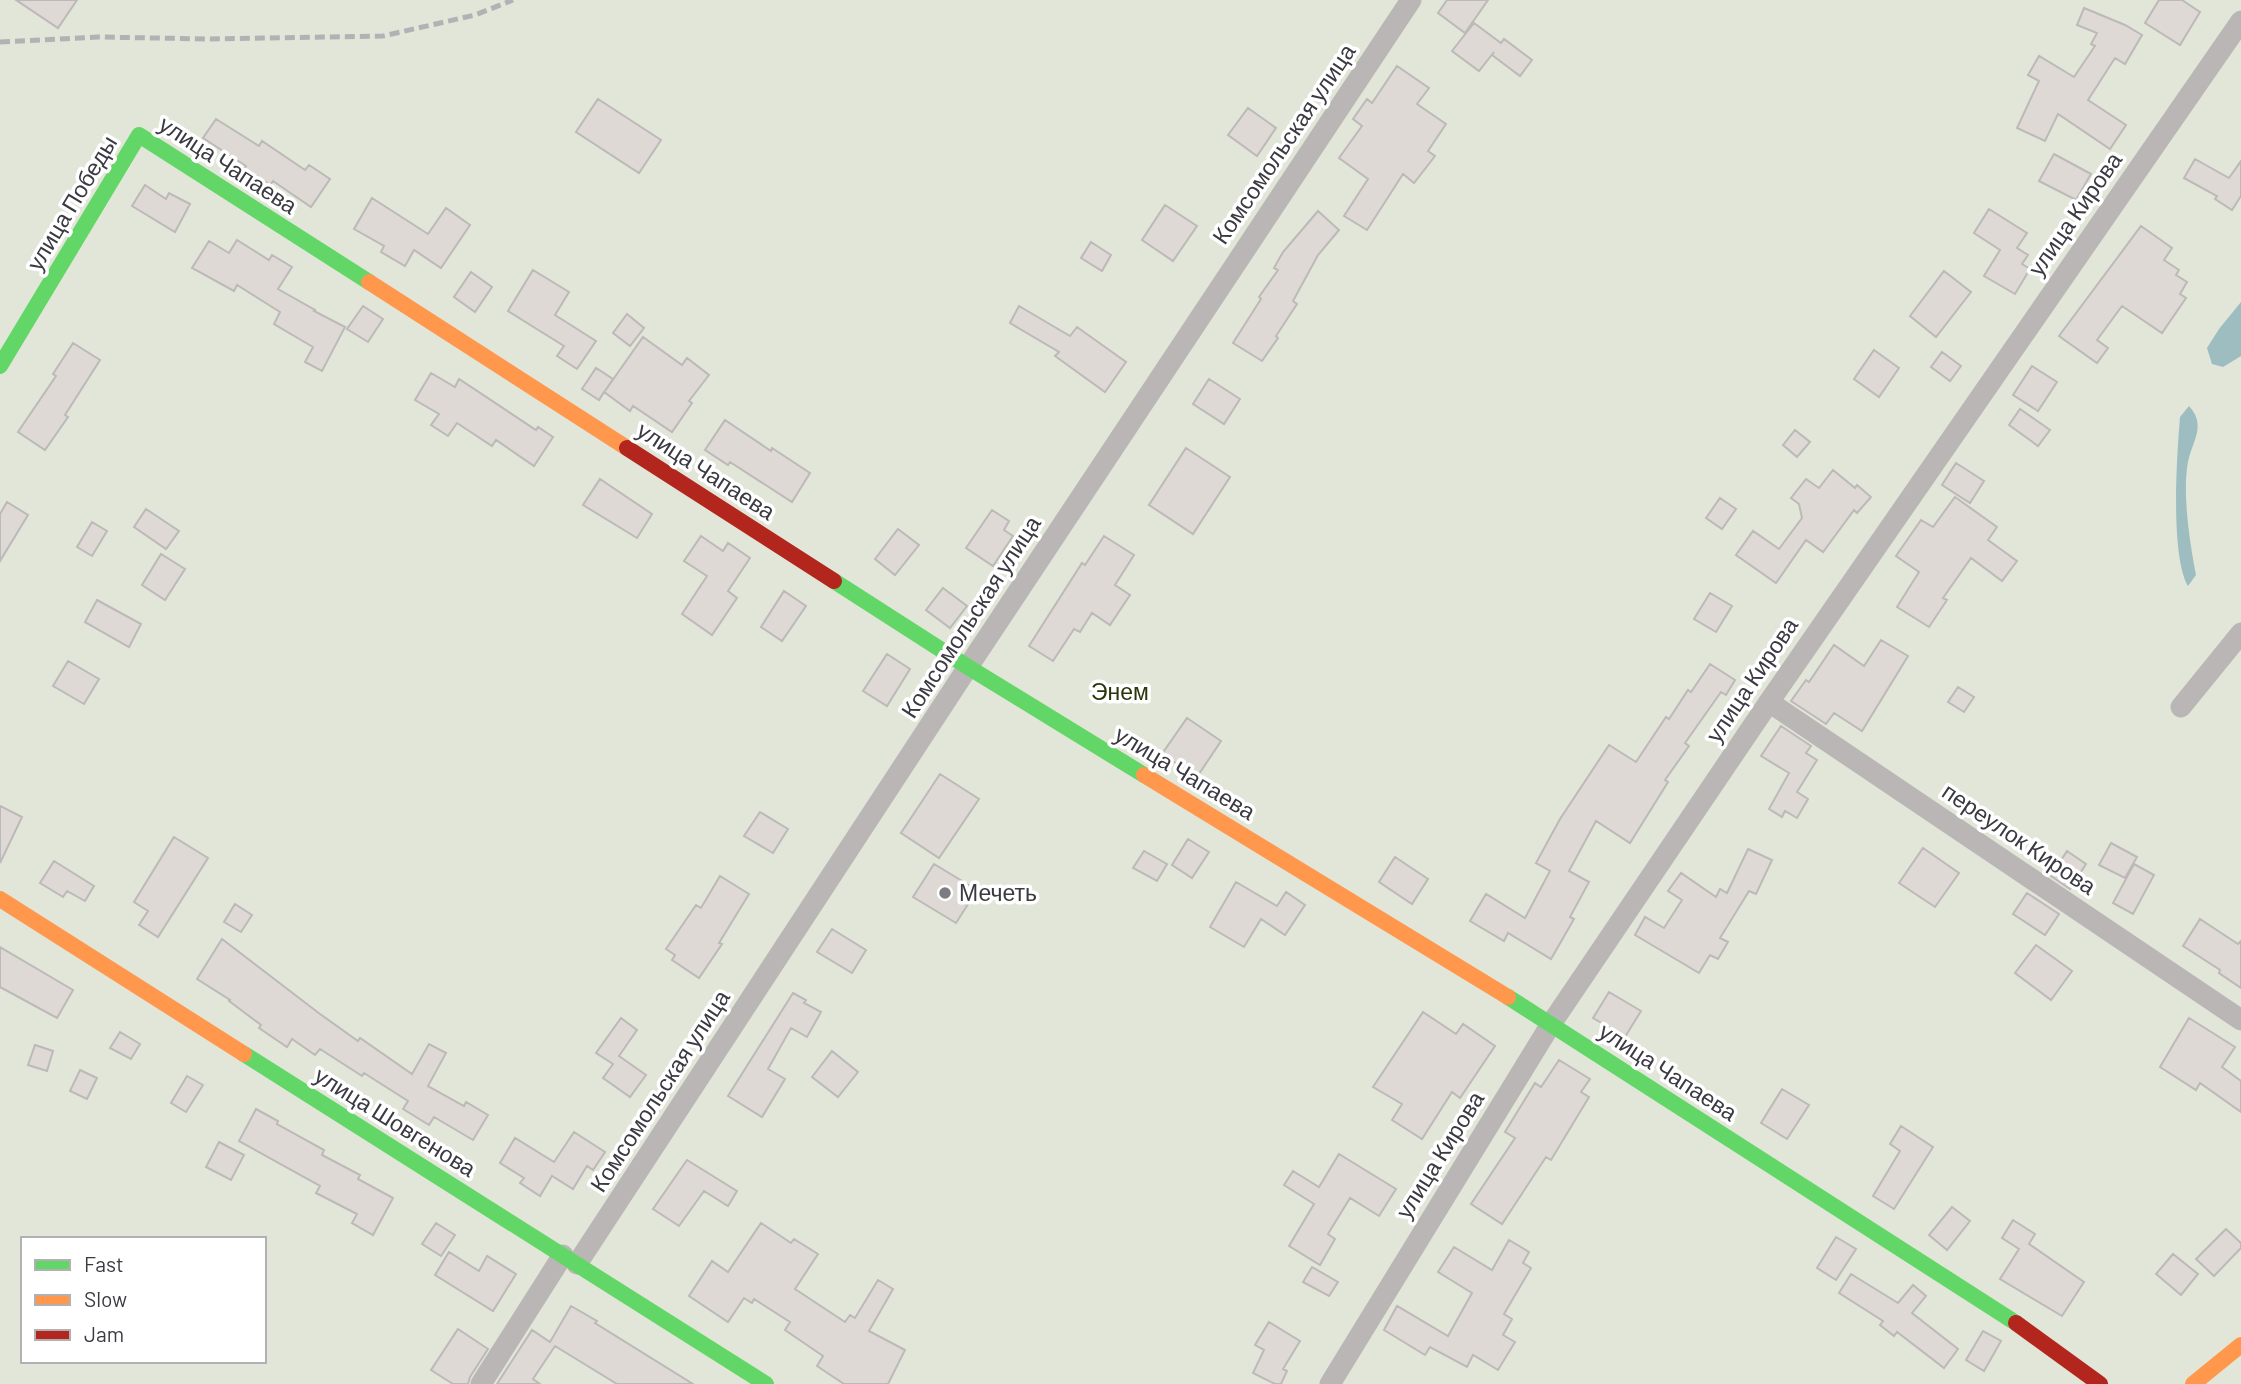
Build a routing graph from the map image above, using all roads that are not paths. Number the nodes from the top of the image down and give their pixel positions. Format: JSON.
{"nodes":[{"id":1,"x":1411,"y":0,"type":"edge"},
{"id":2,"x":2241,"y":21,"type":"edge"},
{"id":3,"x":139,"y":135,"type":"joint"},
{"id":4,"x":2,"y":356,"type":"edge"},
{"id":5,"x":2241,"y":633,"type":"edge"},
{"id":6,"x":968,"y":667,"type":"junction"},
{"id":7,"x":1769,"y":702,"type":"junction"},
{"id":8,"x":2181,"y":707,"type":"dead end"},
{"id":9,"x":0,"y":899,"type":"edge"},
{"id":10,"x":2241,"y":1020,"type":"edge"},
{"id":11,"x":1551,"y":1024,"type":"junction"},
{"id":12,"x":570,"y":1260,"type":"junction"},
{"id":13,"x":2241,"y":1345,"type":"edge"},
{"id":14,"x":481,"y":1384,"type":"edge"},
{"id":15,"x":766,"y":1384,"type":"edge"},
{"id":16,"x":1329,"y":1384,"type":"edge"},
{"id":17,"x":2100,"y":1384,"type":"edge"},
{"id":18,"x":2193,"y":1384,"type":"edge"}],
"edges":[{"from":1,"to":6,"type":"street","name":"Комсомольская улица"},
{"from":2,"to":7,"type":"street","name":"улица Кирова"},
{"from":3,"to":4,"type":"street","name":"улица Победы"},
{"from":3,"to":6,"type":"street","name":"улица Чапаева"},
{"from":5,"to":8,"type":"street"},
{"from":6,"to":11,"type":"street","name":"улица Чапаева"},
{"from":6,"to":12,"type":"street","name":"Комсомольская улица"},
{"from":7,"to":10,"type":"street","name":"переулок Кирова"},
{"from":7,"to":11,"type":"street","name":"улица Кирова"},
{"from":9,"to":12,"type":"street","name":"улица Шовгенова"},
{"from":11,"to":16,"type":"street","name":"улица Кирова"},
{"from":11,"to":17,"type":"street","name":"улица Чапаева"},
{"from":12,"to":14,"type":"street","name":"Комсомольская улица"},
{"from":12,"to":15,"type":"street","name":"улица Шовгенова"},
{"from":13,"to":18,"type":"street"}]}
